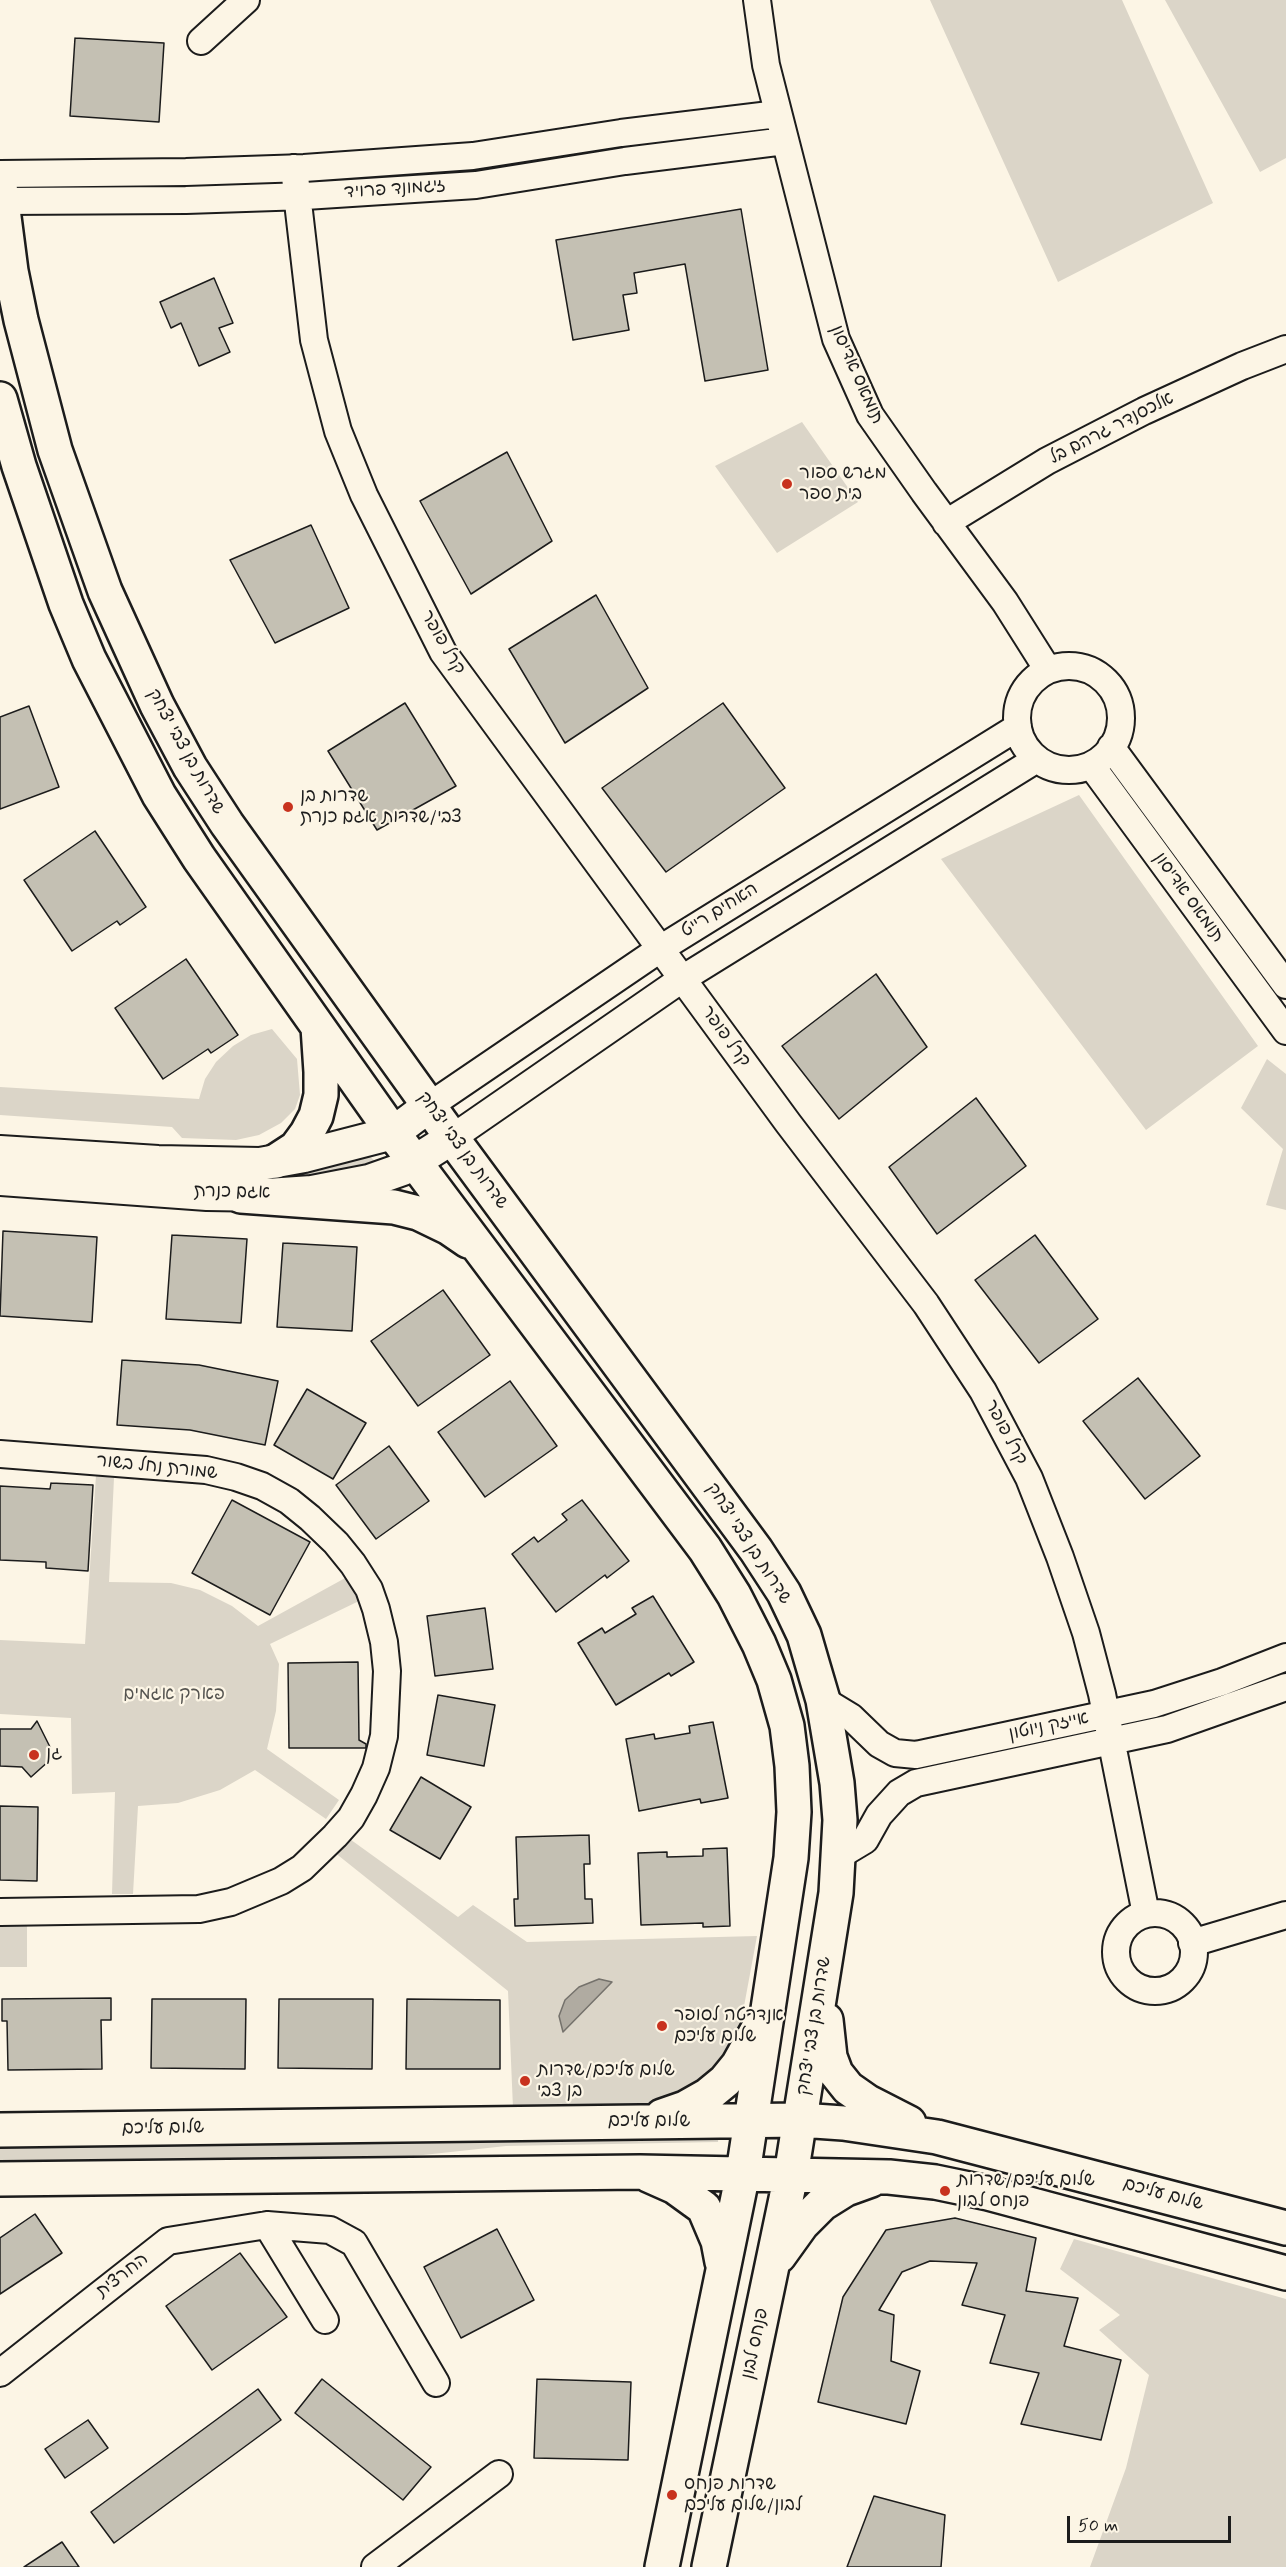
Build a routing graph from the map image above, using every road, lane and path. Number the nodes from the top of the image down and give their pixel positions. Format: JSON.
{"nodes":[{"id":1,"x":246,"y":0,"type":"edge"},
{"id":2,"x":757,"y":0,"type":"edge"},
{"id":3,"x":201,"y":41,"type":"dead end"},
{"id":4,"x":778,"y":114,"type":"junction"},
{"id":5,"x":785,"y":141,"type":"junction"},
{"id":6,"x":294,"y":168,"type":"junction"},
{"id":7,"x":1,"y":187,"type":"edge"},
{"id":8,"x":298,"y":196,"type":"junction"},
{"id":9,"x":1286,"y":349,"type":"edge"},
{"id":10,"x":0,"y":399,"type":"edge"},
{"id":11,"x":946,"y":523,"type":"junction"},
{"id":12,"x":1048,"y":670,"type":"junction"},
{"id":13,"x":1018,"y":727,"type":"junction"},
{"id":14,"x":1111,"y":747,"type":"junction"},
{"id":15,"x":1037,"y":759,"type":"junction"},
{"id":16,"x":1091,"y":765,"type":"junction"},
{"id":17,"x":660,"y":949,"type":"junction"},
{"id":18,"x":682,"y":979,"type":"junction"},
{"id":19,"x":1286,"y":985,"type":"edge"},
{"id":20,"x":318,"y":1027,"type":"junction"},
{"id":21,"x":1286,"y":1032,"type":"edge"},
{"id":22,"x":429,"y":1106,"type":"junction"},
{"id":23,"x":393,"y":1133,"type":"junction"},
{"id":24,"x":452,"y":1138,"type":"junction"},
{"id":25,"x":0,"y":1152,"type":"edge"},
{"id":26,"x":276,"y":1161,"type":"junction"},
{"id":27,"x":416,"y":1162,"type":"junction"},
{"id":28,"x":0,"y":1179,"type":"edge"},
{"id":29,"x":241,"y":1196,"type":"junction"},
{"id":30,"x":483,"y":1251,"type":"junction"},
{"id":31,"x":0,"y":1454,"type":"edge"},
{"id":32,"x":1286,"y":1657,"type":"edge"},
{"id":33,"x":1286,"y":1687,"type":"edge"},
{"id":34,"x":823,"y":1700,"type":"junction"},
{"id":35,"x":1106,"y":1715,"type":"junction"},
{"id":36,"x":1112,"y":1742,"type":"junction"},
{"id":37,"x":840,"y":1855,"type":"junction"},
{"id":38,"x":0,"y":1912,"type":"edge"},
{"id":39,"x":1146,"y":1914,"type":"junction"},
{"id":40,"x":1286,"y":1915,"type":"edge"},
{"id":41,"x":1192,"y":1943,"type":"junction"},
{"id":42,"x":824,"y":1982,"type":"junction"},
{"id":43,"x":767,"y":2012,"type":"junction"},
{"id":44,"x":800,"y":2120,"type":"junction"},
{"id":45,"x":644,"y":2122,"type":"junction"},
{"id":46,"x":751,"y":2122,"type":"junction"},
{"id":47,"x":0,"y":2130,"type":"edge"},
{"id":48,"x":937,"y":2137,"type":"junction"},
{"id":49,"x":640,"y":2172,"type":"junction"},
{"id":50,"x":743,"y":2173,"type":"junction"},
{"id":51,"x":791,"y":2175,"type":"junction"},
{"id":52,"x":889,"y":2177,"type":"junction"},
{"id":53,"x":0,"y":2179,"type":"edge"},
{"id":54,"x":267,"y":2225,"type":"junction"},
{"id":55,"x":1286,"y":2228,"type":"edge"},
{"id":56,"x":723,"y":2268,"type":"junction"},
{"id":57,"x":771,"y":2268,"type":"junction"},
{"id":58,"x":1286,"y":2272,"type":"edge"},
{"id":59,"x":325,"y":2320,"type":"dead end"},
{"id":60,"x":0,"y":2373,"type":"edge"},
{"id":61,"x":436,"y":2383,"type":"dead end"},
{"id":62,"x":499,"y":2474,"type":"dead end"},
{"id":63,"x":375,"y":2567,"type":"edge"},
{"id":64,"x":662,"y":2567,"type":"edge"},
{"id":65,"x":709,"y":2567,"type":"edge"}],
"edges":[{"from":1,"to":3,"type":"street"},
{"from":2,"to":4,"type":"street","name":"תומאס אדיסון"},
{"from":4,"to":5,"type":"street","name":"תומאס אדיסון"},
{"from":4,"to":6,"type":"street","name":"זיגמונד פרויד"},
{"from":5,"to":8,"type":"street","name":"זיגמונד פרויד"},
{"from":5,"to":11,"type":"street","name":"תומאס אדיסון"},
{"from":6,"to":7,"type":"street","name":"זיגמונד פרויד"},
{"from":6,"to":8,"type":"street","name":"קרל פופר"},
{"from":7,"to":8,"type":"street","name":"זיגמונד פרויד"},
{"from":7,"to":22,"type":"main road","name":"שדרות בן צבי יצחק"},
{"from":8,"to":17,"type":"street","name":"קרל פופר"},
{"from":9,"to":11,"type":"street","name":"אלכסנדר גרהם בל"},
{"from":10,"to":20,"type":"main road"},
{"from":11,"to":12,"type":"street","name":"תומאס אדיסון"},
{"from":12,"to":13,"type":"street"},
{"from":12,"to":14,"type":"street"},
{"from":13,"to":15,"type":"street"},
{"from":13,"to":17,"type":"street","name":"האחים רייט"},
{"from":14,"to":16,"type":"street"},
{"from":14,"to":19,"type":"street","name":"תומאס אדיסון"},
{"from":15,"to":16,"type":"street"},
{"from":15,"to":18,"type":"street"},
{"from":16,"to":21,"type":"street","name":"תומאס אדיסון"},
{"from":17,"to":18,"type":"street","name":"קרל פופר"},
{"from":17,"to":22,"type":"street","name":"האחים רייט"},
{"from":18,"to":24,"type":"street"},
{"from":18,"to":35,"type":"street","name":"קרל פופר"},
{"from":20,"to":23,"type":"main road"},
{"from":20,"to":26,"type":"main road"},
{"from":22,"to":23,"type":"street","name":"אגם כנרת"},
{"from":22,"to":24,"type":"main road","name":"שדרות בן צבי יצחק"},
{"from":23,"to":26,"type":"street","name":"אגם כנרת"},
{"from":23,"to":27,"type":"main road"},
{"from":24,"to":27,"type":"street","name":"אגם כנרת"},
{"from":24,"to":34,"type":"main road","name":"שדרות בן צבי יצחק"},
{"from":25,"to":26,"type":"street","name":"אגם כנרת"},
{"from":27,"to":29,"type":"street","name":"אגם כנרת"},
{"from":27,"to":30,"type":"main road"},
{"from":28,"to":29,"type":"street","name":"אגם כנרת"},
{"from":29,"to":30,"type":"main road"},
{"from":30,"to":43,"type":"main road"},
{"from":31,"to":38,"type":"street","name":"שמורת נחל בשור"},
{"from":32,"to":35,"type":"street","name":"אייזק ניוטון"},
{"from":33,"to":36,"type":"street","name":"אייזק ניוטון"},
{"from":34,"to":35,"type":"street","name":"אייזק ניוטון"},
{"from":34,"to":37,"type":"main road","name":"שדרות בן צבי יצחק"},
{"from":35,"to":36,"type":"street","name":"קרל פופר"},
{"from":36,"to":37,"type":"street","name":"אייזק ניוטון"},
{"from":36,"to":39,"type":"street","name":"קרל פופר"},
{"from":37,"to":42,"type":"main road","name":"שדרות בן צבי יצחק"},
{"from":39,"to":41,"type":"street"},
{"from":39,"to":41,"type":"street"},
{"from":40,"to":41,"type":"street"},
{"from":42,"to":44,"type":"main road","name":"שדרות בן צבי יצחק"},
{"from":42,"to":48,"type":"main road"},
{"from":43,"to":45,"type":"main road"},
{"from":43,"to":46,"type":"main road"},
{"from":44,"to":46,"type":"main road","name":"שלום עליכם"},
{"from":44,"to":48,"type":"main road","name":"שלום עליכם"},
{"from":44,"to":51,"type":"main road","name":"פנחס לבון"},
{"from":45,"to":46,"type":"main road","name":"שלום עליכם"},
{"from":45,"to":47,"type":"main road","name":"שלום עליכם"},
{"from":46,"to":50,"type":"main road"},
{"from":48,"to":55,"type":"main road","name":"שלום עליכם"},
{"from":49,"to":50,"type":"main road"},
{"from":49,"to":53,"type":"main road"},
{"from":49,"to":56,"type":"main road"},
{"from":50,"to":51,"type":"main road"},
{"from":50,"to":56,"type":"main road"},
{"from":51,"to":52,"type":"main road"},
{"from":51,"to":57,"type":"main road","name":"פנחס לבון"},
{"from":52,"to":57,"type":"main road"},
{"from":52,"to":58,"type":"main road"},
{"from":54,"to":59,"type":"street"},
{"from":54,"to":60,"type":"street","name":"החרצית"},
{"from":54,"to":61,"type":"street","name":"החרצית"},
{"from":56,"to":64,"type":"main road"},
{"from":57,"to":65,"type":"main road","name":"פנחס לבון"},
{"from":62,"to":63,"type":"street"}]}
